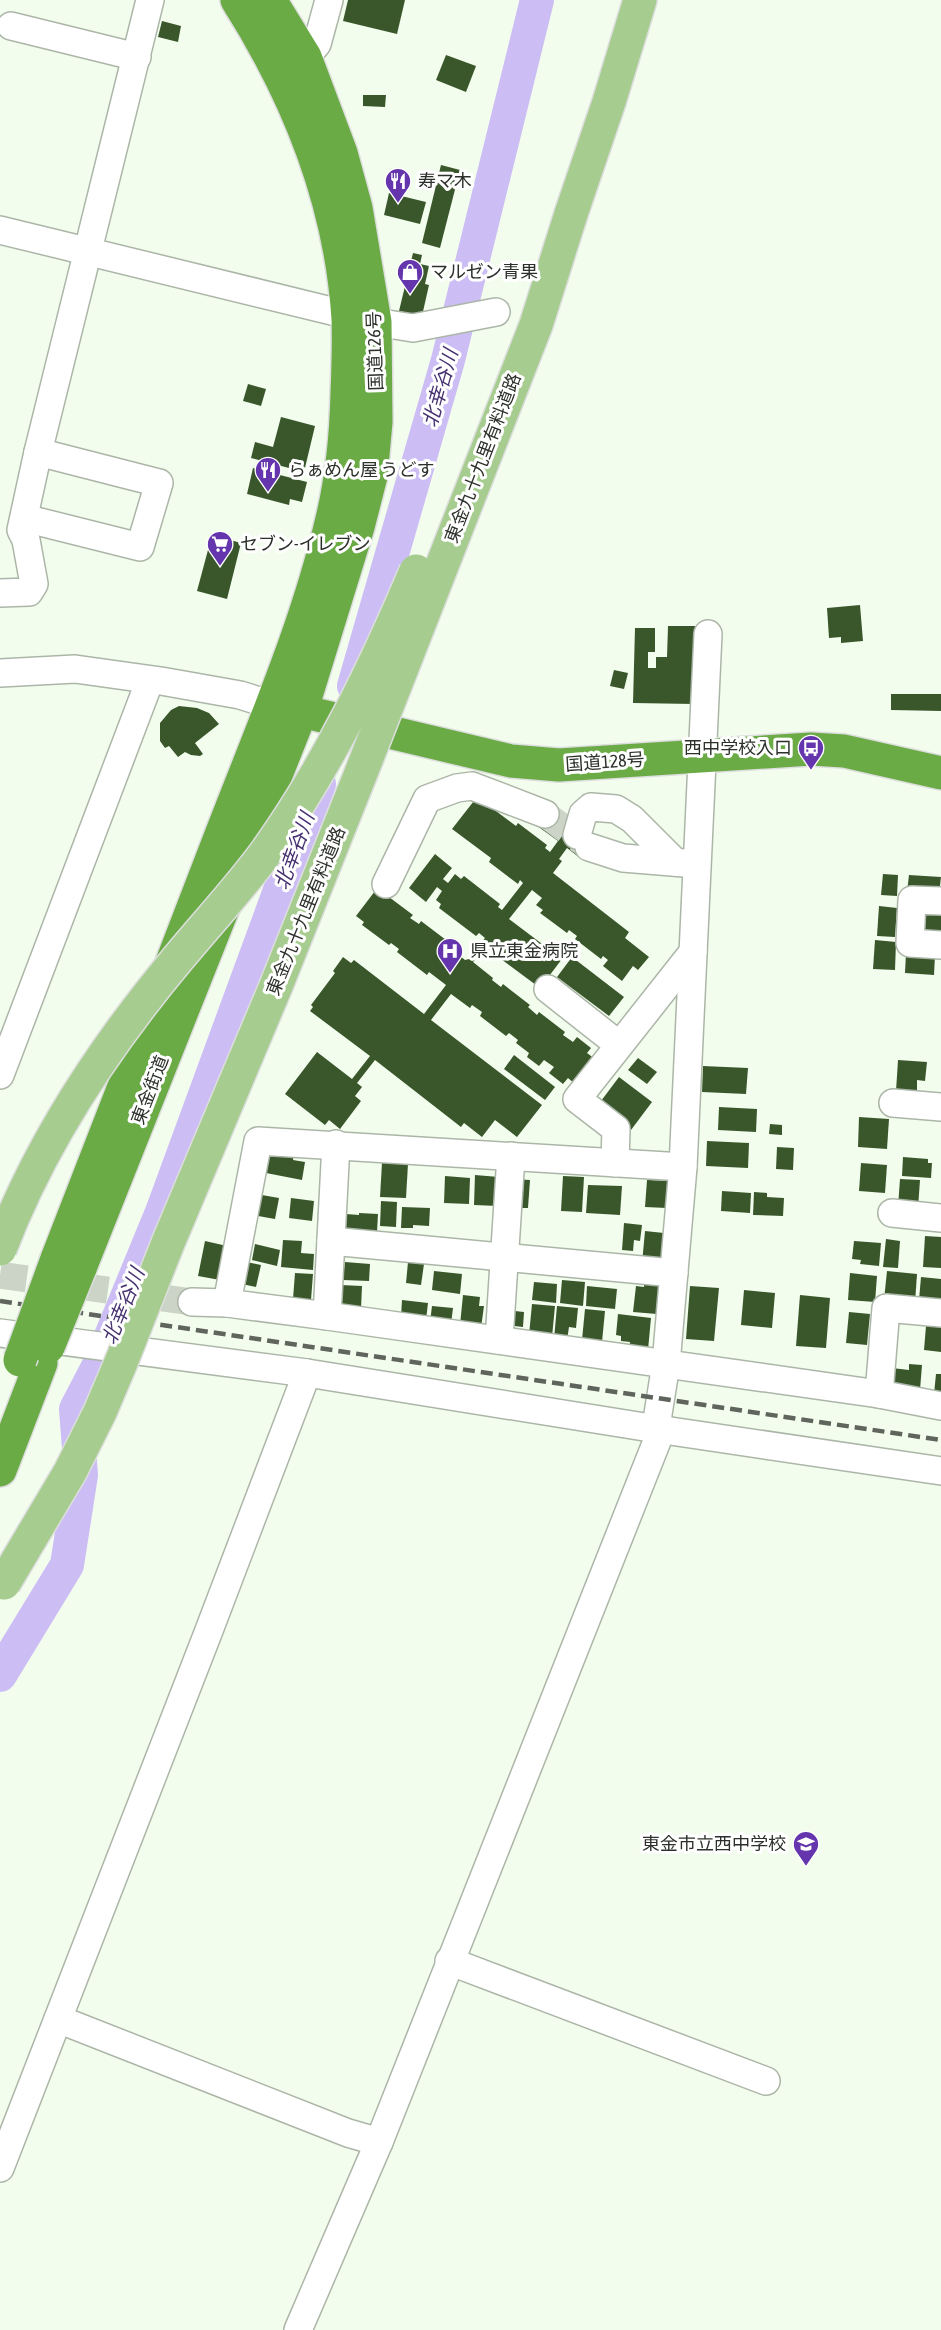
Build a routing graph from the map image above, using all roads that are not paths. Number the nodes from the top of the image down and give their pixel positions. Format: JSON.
{"nodes":[{"id":1,"x":150,"y":0,"type":"edge"},
{"id":2,"x":237,"y":0,"type":"edge"},
{"id":3,"x":270,"y":0,"type":"edge"},
{"id":4,"x":329,"y":0,"type":"edge"},
{"id":5,"x":640,"y":0,"type":"edge"},
{"id":6,"x":11,"y":26,"type":"dead end"},
{"id":7,"x":137,"y":57,"type":"junction"},
{"id":8,"x":305,"y":57,"type":"junction"},
{"id":9,"x":570,"y":214,"type":"junction"},
{"id":10,"x":0,"y":230,"type":"edge"},
{"id":11,"x":88,"y":252,"type":"junction"},
{"id":12,"x":496,"y":312,"type":"dead end"},
{"id":13,"x":362,"y":319,"type":"junction"},
{"id":14,"x":38,"y":452,"type":"junction"},
{"id":15,"x":15,"y":524,"type":"edge"},
{"id":16,"x":0,"y":593,"type":"edge"},
{"id":17,"x":708,"y":634,"type":"dead end"},
{"id":18,"x":0,"y":673,"type":"edge"},
{"id":19,"x":150,"y":680,"type":"junction"},
{"id":20,"x":287,"y":708,"type":"junction"},
{"id":21,"x":704,"y":755,"type":"junction"},
{"id":22,"x":941,"y":773,"type":"edge"},
{"id":23,"x":512,"y":801,"type":"junction"},
{"id":24,"x":591,"y":807,"type":"junction"},
{"id":25,"x":545,"y":814,"type":"tunnel mouth"},
{"id":26,"x":686,"y":863,"type":"junction"},
{"id":27,"x":386,"y":884,"type":"dead end"},
{"id":28,"x":941,"y":902,"type":"edge"},
{"id":29,"x":941,"y":945,"type":"edge"},
{"id":30,"x":693,"y":952,"type":"junction"},
{"id":31,"x":548,"y":988,"type":"dead end"},
{"id":32,"x":620,"y":1045,"type":"junction"},
{"id":33,"x":0,"y":1075,"type":"edge"},
{"id":34,"x":893,"y":1103,"type":"dead end"},
{"id":35,"x":941,"y":1107,"type":"edge"},
{"id":36,"x":336,"y":1144,"type":"junction"},
{"id":37,"x":511,"y":1156,"type":"junction"},
{"id":38,"x":615,"y":1163,"type":"junction"},
{"id":39,"x":683,"y":1167,"type":"junction"},
{"id":40,"x":892,"y":1214,"type":"dead end"},
{"id":41,"x":941,"y":1218,"type":"edge"},
{"id":42,"x":331,"y":1241,"type":"junction"},
{"id":43,"x":0,"y":1249,"type":"edge"},
{"id":44,"x":504,"y":1257,"type":"junction"},
{"id":45,"x":674,"y":1273,"type":"junction"},
{"id":46,"x":192,"y":1302,"type":"tunnel mouth"},
{"id":47,"x":227,"y":1303,"type":"junction"},
{"id":48,"x":941,"y":1312,"type":"edge"},
{"id":49,"x":327,"y":1316,"type":"junction"},
{"id":50,"x":0,"y":1334,"type":"edge"},
{"id":51,"x":499,"y":1340,"type":"junction"},
{"id":52,"x":31,"y":1361,"type":"junction"},
{"id":53,"x":666,"y":1364,"type":"junction"},
{"id":54,"x":307,"y":1372,"type":"junction"},
{"id":55,"x":879,"y":1394,"type":"junction"},
{"id":56,"x":941,"y":1406,"type":"edge"},
{"id":57,"x":0,"y":1413,"type":"edge"},
{"id":58,"x":657,"y":1429,"type":"junction"},
{"id":59,"x":0,"y":1470,"type":"edge"},
{"id":60,"x":941,"y":1471,"type":"edge"},
{"id":61,"x":2,"y":1586,"type":"edge"},
{"id":62,"x":449,"y":1962,"type":"junction"},
{"id":63,"x":58,"y":2019,"type":"junction"},
{"id":64,"x":766,"y":2081,"type":"dead end"},
{"id":65,"x":379,"y":2142,"type":"junction"},
{"id":66,"x":0,"y":2168,"type":"edge"},
{"id":67,"x":298,"y":2330,"type":"edge"}],
"edges":[{"from":1,"to":7,"type":"street"},
{"from":2,"to":13,"type":"highway","name":"国道126号"},
{"from":3,"to":8,"type":"highway","name":"国道126号"},
{"from":4,"to":8,"type":"street"},
{"from":5,"to":9,"type":"main road","name":"東金九十九里有料道路"},
{"from":6,"to":7,"type":"street"},
{"from":7,"to":11,"type":"street"},
{"from":8,"to":13,"type":"highway","name":"国道126号"},
{"from":9,"to":43,"type":"main road","name":"東金九十九里有料道路","bridge":true},
{"from":9,"to":61,"type":"main road","name":"東金九十九里有料道路","bridge":true},
{"from":10,"to":11,"type":"street"},
{"from":11,"to":13,"type":"street"},
{"from":11,"to":14,"type":"street"},
{"from":12,"to":13,"type":"street"},
{"from":13,"to":20,"type":"highway","name":"国道126号"},
{"from":14,"to":15,"type":"street"},
{"from":14,"to":15,"type":"street"},
{"from":15,"to":16,"type":"street"},
{"from":17,"to":21,"type":"street"},
{"from":18,"to":19,"type":"street"},
{"from":19,"to":20,"type":"street"},
{"from":19,"to":33,"type":"street"},
{"from":20,"to":21,"type":"highway","name":"国道128号"},
{"from":20,"to":52,"type":"highway","name":"東金街道","bridge":true},
{"from":21,"to":22,"type":"highway","name":"国道128号"},
{"from":21,"to":26,"type":"street"},
{"from":23,"to":24,"type":"street"},
{"from":23,"to":25,"type":"street"},
{"from":23,"to":27,"type":"street"},
{"from":24,"to":26,"type":"street"},
{"from":24,"to":26,"type":"street"},
{"from":26,"to":30,"type":"street"},
{"from":28,"to":29,"type":"street"},
{"from":30,"to":32,"type":"street"},
{"from":30,"to":39,"type":"street"},
{"from":31,"to":32,"type":"street"},
{"from":32,"to":38,"type":"street"},
{"from":34,"to":35,"type":"street"},
{"from":36,"to":37,"type":"street"},
{"from":36,"to":42,"type":"street"},
{"from":36,"to":47,"type":"street"},
{"from":37,"to":38,"type":"street"},
{"from":37,"to":44,"type":"street"},
{"from":38,"to":39,"type":"street"},
{"from":39,"to":45,"type":"street"},
{"from":40,"to":41,"type":"street"},
{"from":42,"to":44,"type":"street"},
{"from":42,"to":49,"type":"street"},
{"from":44,"to":45,"type":"street"},
{"from":44,"to":51,"type":"street"},
{"from":45,"to":53,"type":"street"},
{"from":46,"to":47,"type":"street"},
{"from":47,"to":49,"type":"street"},
{"from":48,"to":55,"type":"street"},
{"from":49,"to":51,"type":"street"},
{"from":50,"to":54,"type":"street"},
{"from":51,"to":53,"type":"street"},
{"from":52,"to":57,"type":"highway","name":"東金街道"},
{"from":52,"to":59,"type":"highway","name":"東金街道"},
{"from":53,"to":55,"type":"street"},
{"from":53,"to":58,"type":"street"},
{"from":54,"to":58,"type":"street"},
{"from":54,"to":63,"type":"street"},
{"from":55,"to":56,"type":"street"},
{"from":58,"to":60,"type":"street"},
{"from":58,"to":62,"type":"street"},
{"from":62,"to":64,"type":"street"},
{"from":62,"to":65,"type":"street"},
{"from":63,"to":65,"type":"street"},
{"from":63,"to":66,"type":"street"},
{"from":65,"to":67,"type":"street"}]}
